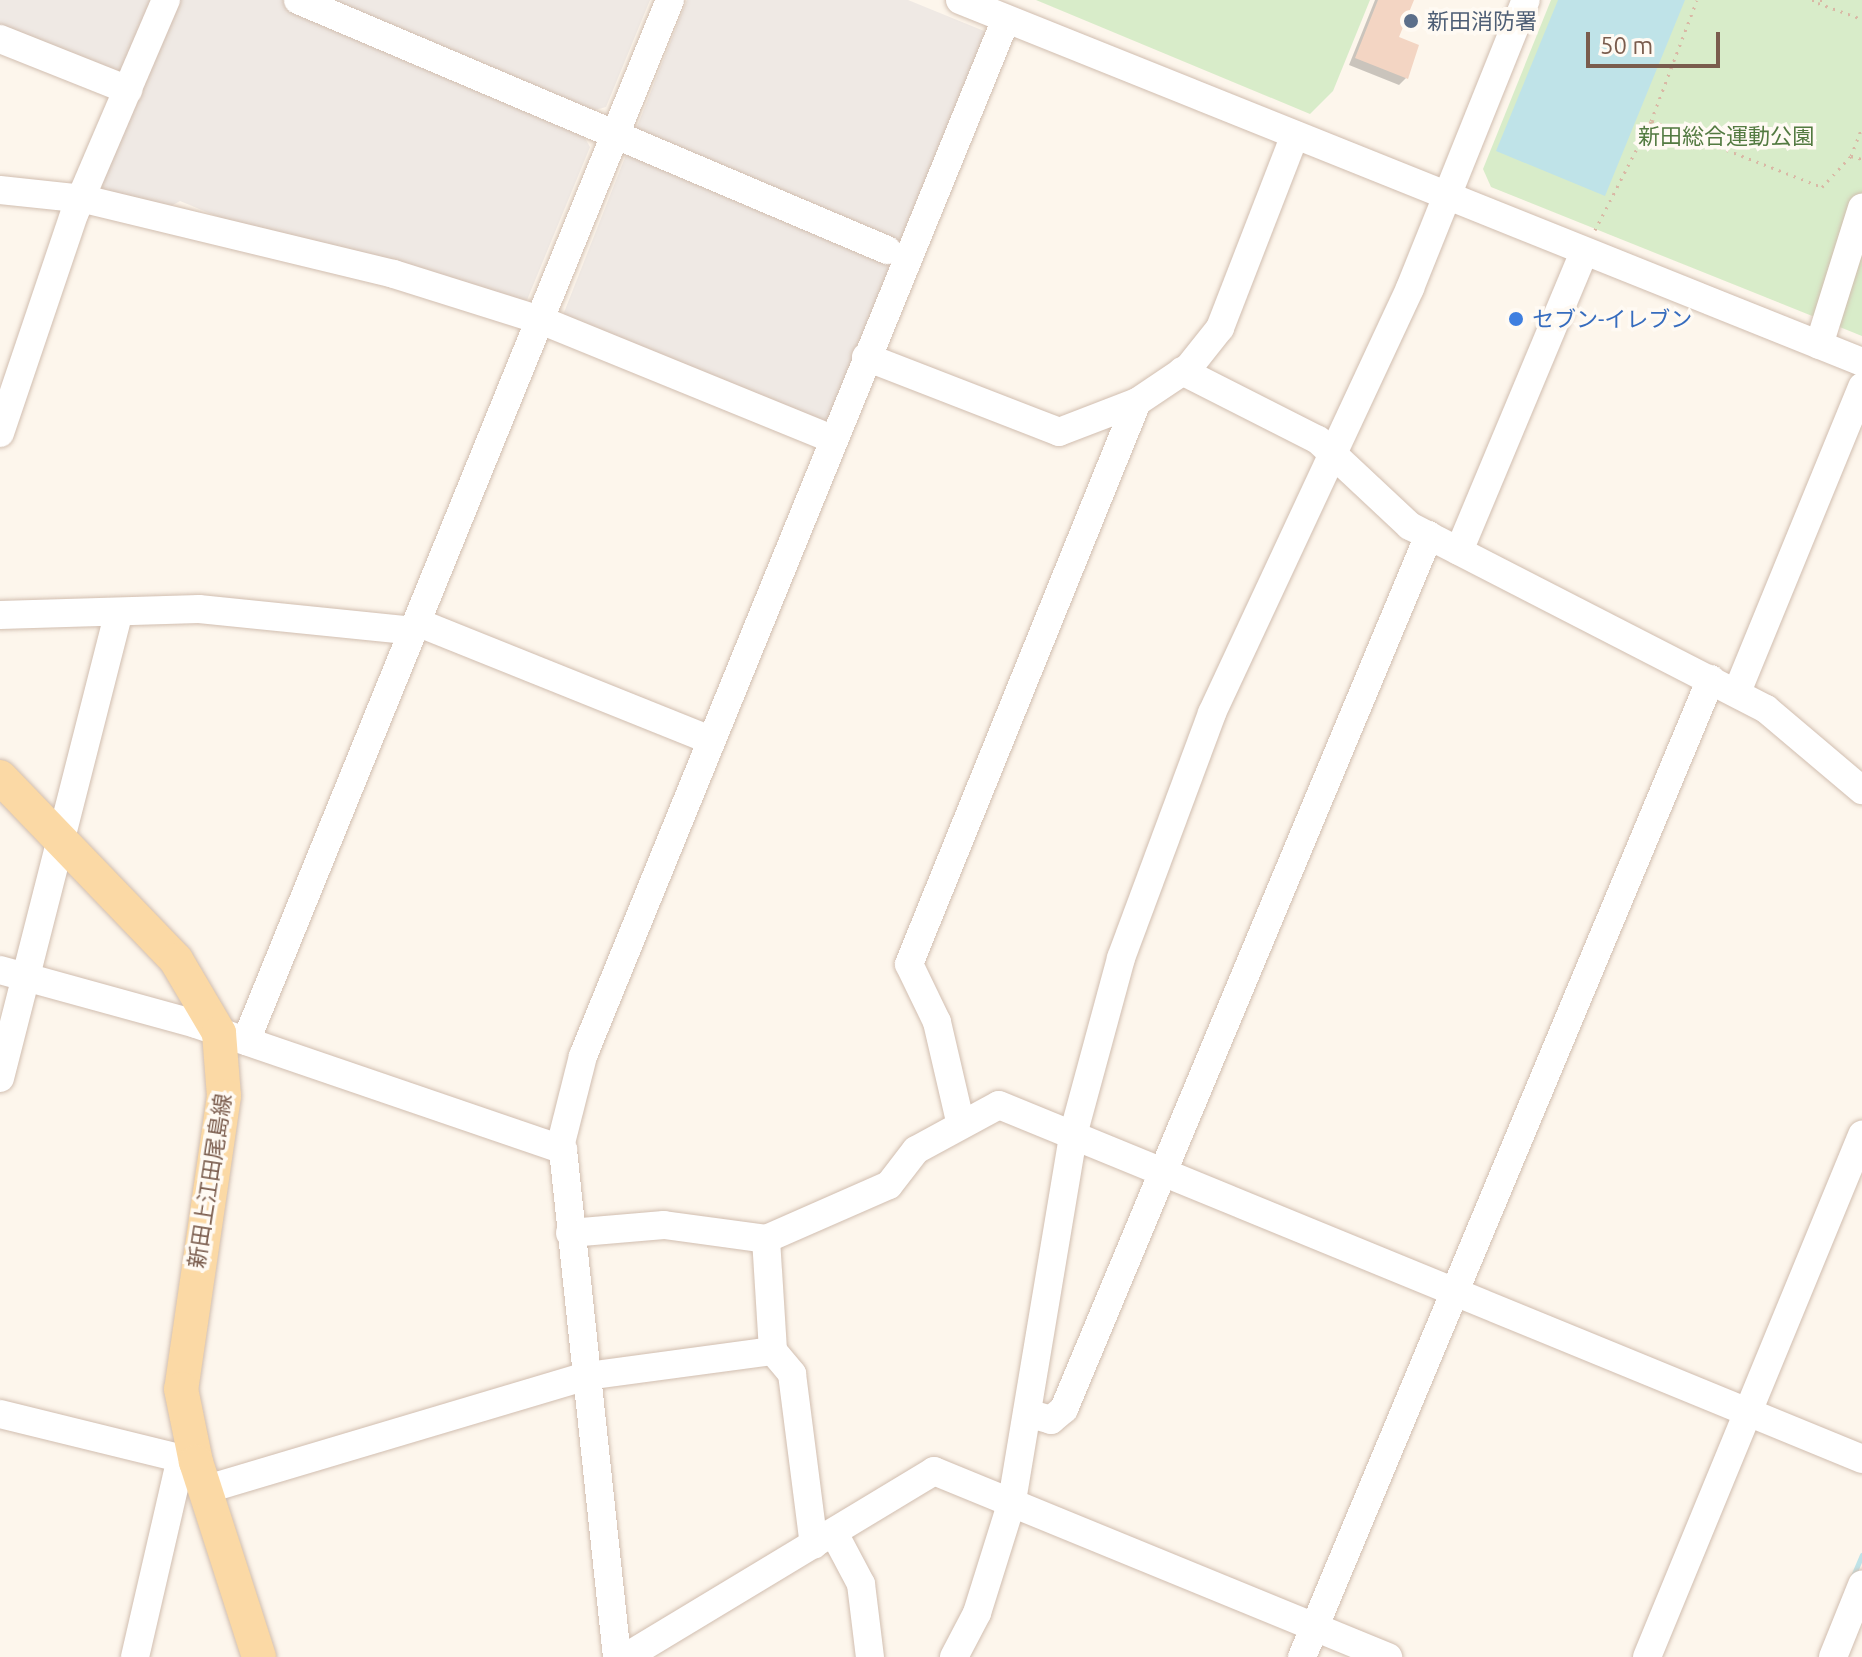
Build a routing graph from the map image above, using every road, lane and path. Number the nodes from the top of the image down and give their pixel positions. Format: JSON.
{"nodes":[{"id":1,"x":166,"y":0,"type":"edge"},
{"id":2,"x":298,"y":0,"type":"edge"},
{"id":3,"x":670,"y":0,"type":"edge"},
{"id":4,"x":960,"y":0,"type":"edge"},
{"id":5,"x":1526,"y":0,"type":"edge"},
{"id":6,"x":1697,"y":0,"type":"edge"},
{"id":7,"x":1812,"y":0,"type":"edge"},
{"id":8,"x":1824,"y":0,"type":"edge"},
{"id":9,"x":1818,"y":3,"type":"junction"},
{"id":10,"x":1010,"y":13,"type":"edge"},
{"id":11,"x":1862,"y":19,"type":"edge"},
{"id":12,"x":0,"y":39,"type":"edge"},
{"id":13,"x":128,"y":90,"type":"junction"},
{"id":14,"x":1651,"y":121,"type":"junction"},
{"id":15,"x":1862,"y":128,"type":"edge"},
{"id":16,"x":615,"y":134,"type":"junction"},
{"id":17,"x":1295,"y":135,"type":"junction"},
{"id":18,"x":1851,"y":156,"type":"junction"},
{"id":19,"x":1862,"y":159,"type":"edge"},
{"id":20,"x":0,"y":190,"type":"edge"},
{"id":21,"x":1446,"y":197,"type":"junction"},
{"id":22,"x":84,"y":199,"type":"junction"},
{"id":23,"x":1862,"y":208,"type":"edge"},
{"id":24,"x":887,"y":250,"type":"dead end"},
{"id":25,"x":1584,"y":252,"type":"junction"},
{"id":26,"x":547,"y":309,"type":"junction"},
{"id":27,"x":1819,"y":345,"type":"junction"},
{"id":28,"x":866,"y":357,"type":"junction"},
{"id":29,"x":1862,"y":362,"type":"edge"},
{"id":30,"x":1182,"y":371,"type":"junction"},
{"id":31,"x":1862,"y":387,"type":"edge"},
{"id":32,"x":1137,"y":402,"type":"junction"},
{"id":33,"x":0,"y":433,"type":"edge"},
{"id":34,"x":834,"y":440,"type":"junction"},
{"id":35,"x":1335,"y":455,"type":"junction"},
{"id":36,"x":1429,"y":535,"type":"junction"},
{"id":37,"x":1459,"y":551,"type":"junction"},
{"id":38,"x":118,"y":614,"type":"junction"},
{"id":39,"x":0,"y":615,"type":"edge"},
{"id":40,"x":416,"y":627,"type":"junction"},
{"id":41,"x":1711,"y":679,"type":"junction"},
{"id":42,"x":1737,"y":692,"type":"junction"},
{"id":43,"x":710,"y":740,"type":"junction"},
{"id":44,"x":0,"y":777,"type":"edge"},
{"id":45,"x":1862,"y":790,"type":"edge"},
{"id":46,"x":59,"y":838,"type":"junction"},
{"id":47,"x":13,"y":974,"type":"edge"},
{"id":48,"x":233,"y":1037,"type":"junction"},
{"id":49,"x":0,"y":1078,"type":"edge"},
{"id":50,"x":960,"y":1121,"type":"junction"},
{"id":51,"x":1073,"y":1135,"type":"junction"},
{"id":52,"x":1862,"y":1135,"type":"edge"},
{"id":53,"x":560,"y":1147,"type":"junction"},
{"id":54,"x":1162,"y":1173,"type":"junction"},
{"id":55,"x":570,"y":1233,"type":"junction"},
{"id":56,"x":766,"y":1239,"type":"junction"},
{"id":57,"x":1454,"y":1291,"type":"junction"},
{"id":58,"x":773,"y":1351,"type":"junction"},
{"id":59,"x":587,"y":1376,"type":"junction"},
{"id":60,"x":1748,"y":1412,"type":"junction"},
{"id":61,"x":1027,"y":1413,"type":"junction"},
{"id":62,"x":0,"y":1414,"type":"edge"},
{"id":63,"x":1862,"y":1459,"type":"edge"},
{"id":64,"x":193,"y":1472,"type":"junction"},
{"id":65,"x":1012,"y":1501,"type":"junction"},
{"id":66,"x":824,"y":1539,"type":"junction"},
{"id":67,"x":1862,"y":1585,"type":"edge"},
{"id":68,"x":1314,"y":1627,"type":"junction"},
{"id":69,"x":135,"y":1657,"type":"edge"},
{"id":70,"x":259,"y":1657,"type":"edge"},
{"id":71,"x":617,"y":1657,"type":"edge"},
{"id":72,"x":626,"y":1657,"type":"edge"},
{"id":73,"x":870,"y":1657,"type":"edge"},
{"id":74,"x":954,"y":1657,"type":"edge"},
{"id":75,"x":1302,"y":1657,"type":"edge"},
{"id":76,"x":1388,"y":1657,"type":"edge"},
{"id":77,"x":1647,"y":1657,"type":"edge"},
{"id":78,"x":1833,"y":1657,"type":"edge"}],
"edges":[{"from":1,"to":13,"type":"street"},
{"from":2,"to":16,"type":"street"},
{"from":3,"to":16,"type":"street"},
{"from":4,"to":10,"type":"street"},
{"from":5,"to":21,"type":"street"},
{"from":6,"to":14,"type":"path"},
{"from":7,"to":9,"type":"path"},
{"from":8,"to":9,"type":"path"},
{"from":9,"to":11,"type":"path"},
{"from":10,"to":17,"type":"street"},
{"from":10,"to":28,"type":"street"},
{"from":12,"to":13,"type":"street"},
{"from":13,"to":22,"type":"street"},
{"from":14,"to":18,"type":"path"},
{"from":14,"to":25,"type":"path"},
{"from":15,"to":18,"type":"path"},
{"from":16,"to":24,"type":"street"},
{"from":16,"to":26,"type":"street"},
{"from":17,"to":21,"type":"street"},
{"from":17,"to":30,"type":"street"},
{"from":18,"to":19,"type":"path"},
{"from":20,"to":22,"type":"street"},
{"from":21,"to":25,"type":"street"},
{"from":21,"to":35,"type":"street"},
{"from":22,"to":26,"type":"street"},
{"from":22,"to":33,"type":"street"},
{"from":23,"to":27,"type":"street"},
{"from":25,"to":27,"type":"street"},
{"from":25,"to":37,"type":"street"},
{"from":26,"to":34,"type":"street"},
{"from":26,"to":40,"type":"street"},
{"from":27,"to":29,"type":"street"},
{"from":28,"to":32,"type":"street"},
{"from":28,"to":34,"type":"street"},
{"from":30,"to":32,"type":"street"},
{"from":30,"to":35,"type":"street"},
{"from":31,"to":42,"type":"street"},
{"from":32,"to":50,"type":"street"},
{"from":34,"to":43,"type":"street"},
{"from":35,"to":36,"type":"street"},
{"from":35,"to":51,"type":"street"},
{"from":36,"to":37,"type":"street"},
{"from":36,"to":54,"type":"street"},
{"from":37,"to":41,"type":"street"},
{"from":38,"to":39,"type":"street"},
{"from":38,"to":40,"type":"street"},
{"from":38,"to":46,"type":"street"},
{"from":40,"to":43,"type":"street"},
{"from":40,"to":48,"type":"street"},
{"from":41,"to":42,"type":"street"},
{"from":41,"to":57,"type":"street"},
{"from":42,"to":45,"type":"street"},
{"from":43,"to":53,"type":"street"},
{"from":44,"to":46,"type":"main road","name":"新田上江田尾島線"},
{"from":46,"to":47,"type":"street"},
{"from":46,"to":48,"type":"main road","name":"新田上江田尾島線"},
{"from":47,"to":48,"type":"street"},
{"from":47,"to":49,"type":"street"},
{"from":48,"to":53,"type":"street"},
{"from":48,"to":64,"type":"main road","name":"新田上江田尾島線"},
{"from":50,"to":51,"type":"street"},
{"from":50,"to":56,"type":"street"},
{"from":51,"to":54,"type":"street"},
{"from":51,"to":61,"type":"street"},
{"from":52,"to":60,"type":"street"},
{"from":53,"to":55,"type":"street"},
{"from":54,"to":57,"type":"street"},
{"from":54,"to":61,"type":"street"},
{"from":55,"to":56,"type":"street"},
{"from":55,"to":59,"type":"street"},
{"from":56,"to":58,"type":"street"},
{"from":57,"to":60,"type":"street"},
{"from":57,"to":68,"type":"street"},
{"from":58,"to":59,"type":"street"},
{"from":58,"to":66,"type":"street"},
{"from":59,"to":64,"type":"street"},
{"from":59,"to":71,"type":"street"},
{"from":60,"to":63,"type":"street"},
{"from":60,"to":77,"type":"street"},
{"from":61,"to":65,"type":"street"},
{"from":62,"to":64,"type":"street"},
{"from":64,"to":69,"type":"street"},
{"from":64,"to":70,"type":"main road","name":"新田上江田尾島線"},
{"from":65,"to":66,"type":"street"},
{"from":65,"to":68,"type":"street"},
{"from":65,"to":74,"type":"street"},
{"from":66,"to":72,"type":"street"},
{"from":66,"to":73,"type":"street"},
{"from":67,"to":78,"type":"street"},
{"from":68,"to":75,"type":"street"},
{"from":68,"to":76,"type":"street"}]}
